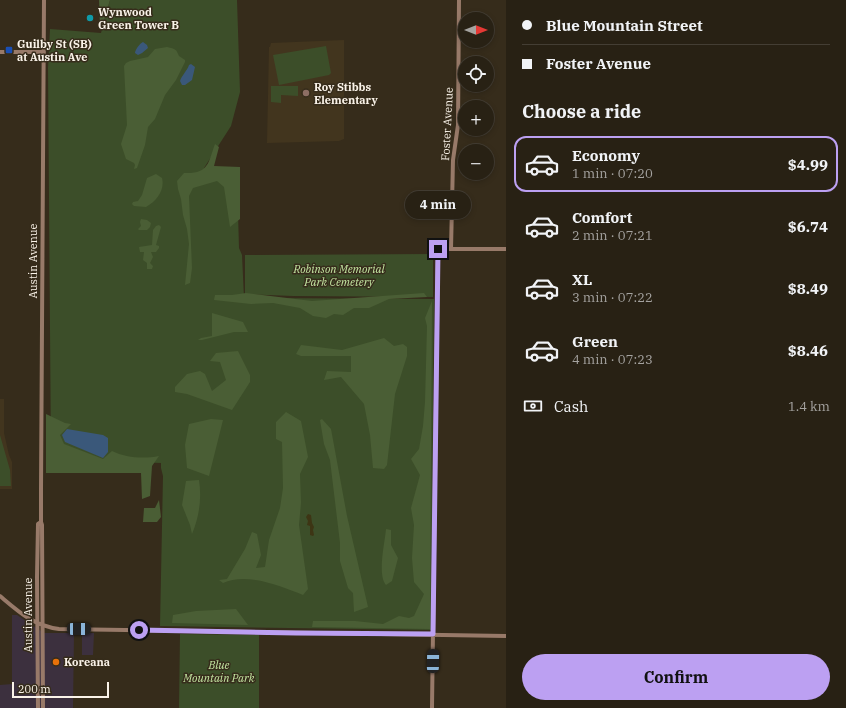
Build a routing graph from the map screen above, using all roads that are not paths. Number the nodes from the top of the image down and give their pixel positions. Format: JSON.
{"nodes":[{"id":1,"x":44,"y":0,"type":"edge"},
{"id":2,"x":459,"y":0,"type":"edge"},
{"id":3,"x":0,"y":52,"type":"edge"},
{"id":4,"x":44,"y":52,"type":"junction"},
{"id":5,"x":451,"y":249,"type":"junction"},
{"id":6,"x":506,"y":249,"type":"edge"},
{"id":7,"x":41,"y":522,"type":"junction"},
{"id":8,"x":0,"y":596,"type":"edge"},
{"id":9,"x":38,"y":624,"type":"junction"},
{"id":10,"x":42,"y":626,"type":"junction"},
{"id":11,"x":433,"y":634,"type":"junction"},
{"id":12,"x":506,"y":636,"type":"edge"},
{"id":13,"x":38,"y":680,"type":"junction"},
{"id":14,"x":43,"y":684,"type":"junction"},
{"id":15,"x":38,"y":708,"type":"edge"},
{"id":16,"x":43,"y":708,"type":"edge"},
{"id":17,"x":432,"y":708,"type":"edge"}],
"edges":[{"from":1,"to":4,"type":"main road","name":"Austin Avenue"},
{"from":2,"to":5,"type":"main road","name":"Foster Avenue"},
{"from":3,"to":4,"type":"main road"},
{"from":4,"to":7,"type":"main road","name":"Austin Avenue"},
{"from":5,"to":6,"type":"main road"},
{"from":5,"to":11,"type":"main road"},
{"from":7,"to":9,"type":"main road","name":"Austin Avenue"},
{"from":7,"to":10,"type":"main road","name":"Austin Avenue"},
{"from":8,"to":9,"type":"main road"},
{"from":9,"to":10,"type":"main road"},
{"from":9,"to":13,"type":"main road","name":"Austin Avenue"},
{"from":10,"to":11,"type":"main road"},
{"from":10,"to":14,"type":"main road","name":"Austin Avenue"},
{"from":11,"to":12,"type":"main road"},
{"from":11,"to":17,"type":"main road"},
{"from":13,"to":14,"type":"main road"},
{"from":13,"to":15,"type":"main road","name":"Austin Avenue"},
{"from":14,"to":16,"type":"main road","name":"Austin Avenue"}]}
